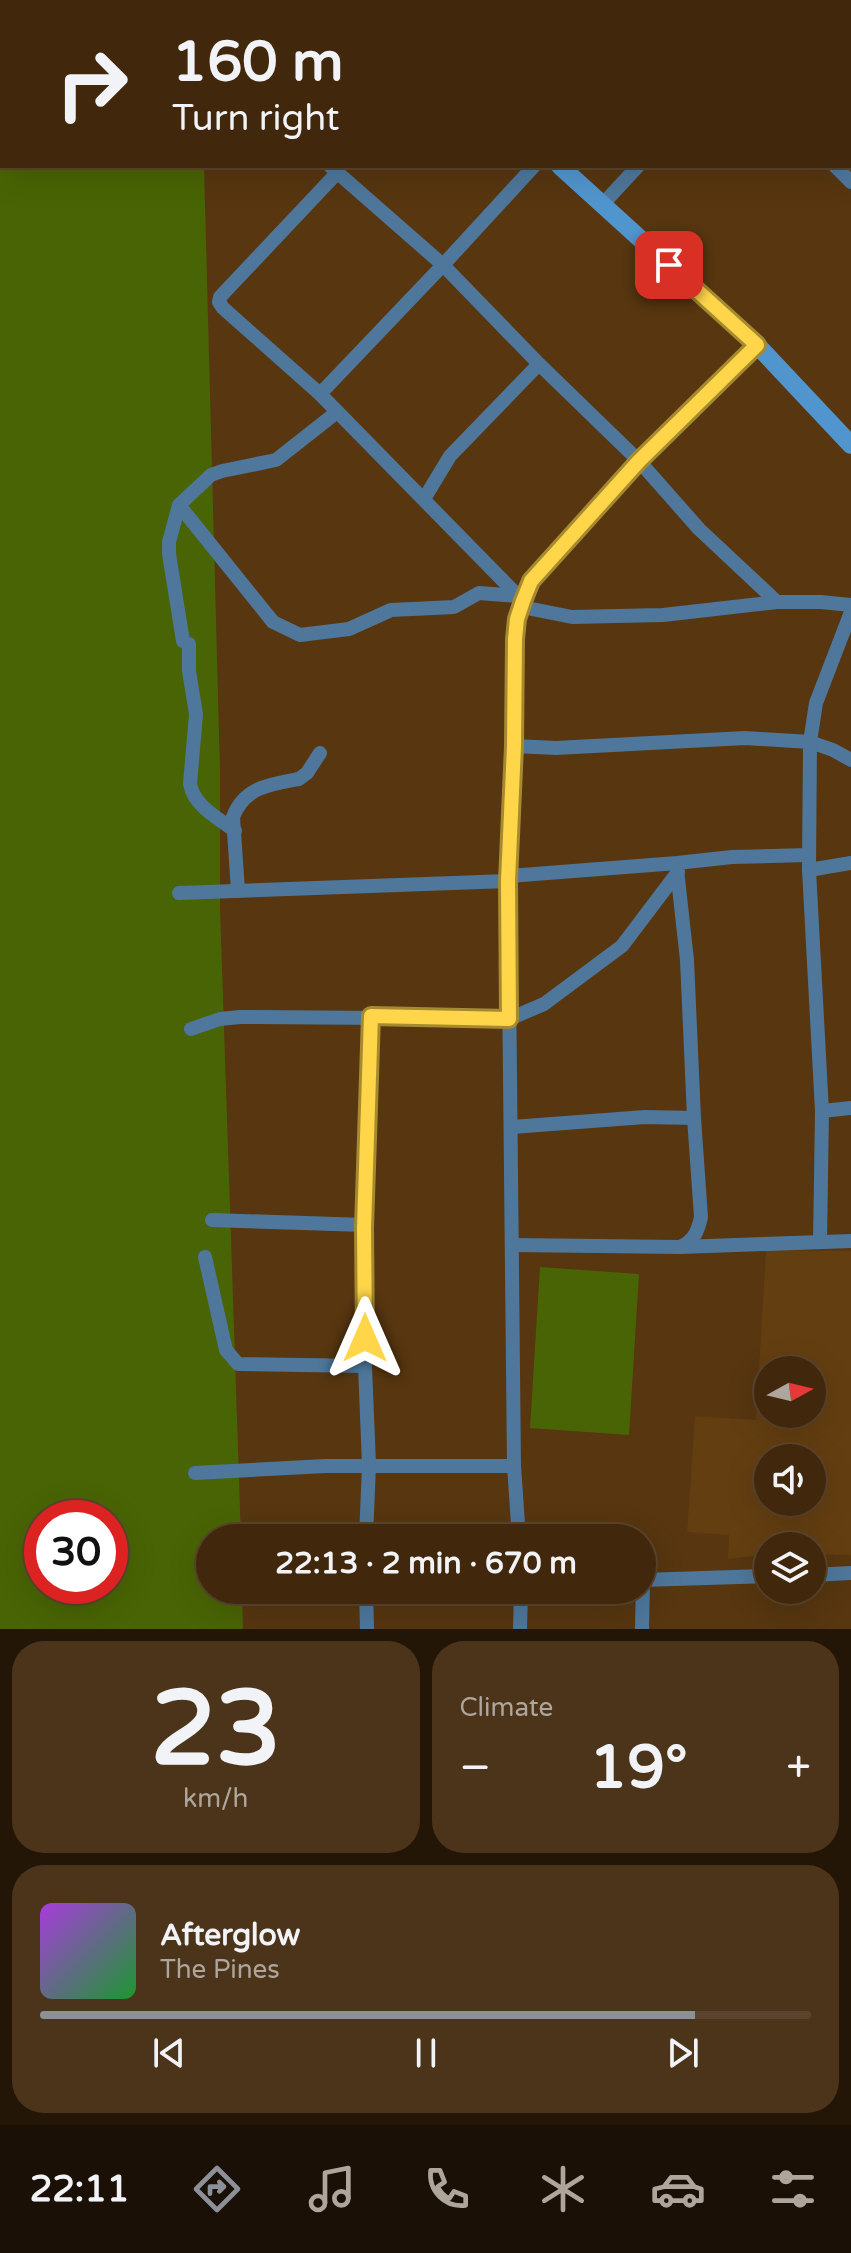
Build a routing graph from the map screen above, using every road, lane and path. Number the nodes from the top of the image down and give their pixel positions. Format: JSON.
{"nodes":[{"id":1,"x":532,"y":168,"type":"edge"},
{"id":2,"x":562,"y":168,"type":"edge"},
{"id":3,"x":636,"y":168,"type":"edge"},
{"id":4,"x":333,"y":170,"type":"edge"},
{"id":5,"x":602,"y":205,"type":"junction"},
{"id":6,"x":443,"y":265,"type":"junction"},
{"id":7,"x":757,"y":345,"type":"junction"},
{"id":8,"x":539,"y":364,"type":"junction"},
{"id":9,"x":320,"y":394,"type":"junction"},
{"id":10,"x":337,"y":412,"type":"junction"},
{"id":11,"x":851,"y":445,"type":"edge"},
{"id":12,"x":639,"y":461,"type":"junction"},
{"id":13,"x":424,"y":499,"type":"junction"},
{"id":14,"x":179,"y":505,"type":"junction"},
{"id":15,"x":521,"y":601,"type":"junction"},
{"id":16,"x":777,"y":602,"type":"junction"},
{"id":17,"x":851,"y":605,"type":"edge"},
{"id":18,"x":851,"y":612,"type":"edge"},
{"id":19,"x":810,"y":742,"type":"junction"},
{"id":20,"x":514,"y":746,"type":"junction"},
{"id":21,"x":320,"y":753,"type":"dead end"},
{"id":22,"x":851,"y":760,"type":"edge"},
{"id":23,"x":235,"y":831,"type":"junction"},
{"id":24,"x":809,"y":862,"type":"junction"},
{"id":25,"x":851,"y":863,"type":"edge"},
{"id":26,"x":677,"y":868,"type":"junction"},
{"id":27,"x":508,"y":879,"type":"junction"},
{"id":28,"x":238,"y":891,"type":"junction"},
{"id":29,"x":179,"y":893,"type":"dead end"},
{"id":30,"x":371,"y":1016,"type":"junction"},
{"id":31,"x":509,"y":1019,"type":"junction"},
{"id":32,"x":191,"y":1029,"type":"dead end"},
{"id":33,"x":851,"y":1108,"type":"edge"},
{"id":34,"x":822,"y":1111,"type":"junction"},
{"id":35,"x":694,"y":1118,"type":"junction"},
{"id":36,"x":512,"y":1127,"type":"junction"},
{"id":37,"x":212,"y":1220,"type":"dead end"},
{"id":38,"x":365,"y":1225,"type":"junction"},
{"id":39,"x":851,"y":1241,"type":"edge"},
{"id":40,"x":820,"y":1242,"type":"junction"},
{"id":41,"x":512,"y":1245,"type":"junction"},
{"id":42,"x":680,"y":1247,"type":"junction"},
{"id":43,"x":205,"y":1257,"type":"dead end"},
{"id":44,"x":365,"y":1366,"type":"junction"},
{"id":45,"x":369,"y":1465,"type":"junction"},
{"id":46,"x":514,"y":1466,"type":"junction"},
{"id":47,"x":195,"y":1473,"type":"dead end"},
{"id":48,"x":367,"y":1524,"type":"edge"},
{"id":49,"x":518,"y":1524,"type":"edge"},
{"id":50,"x":851,"y":1573,"type":"edge"},
{"id":51,"x":826,"y":1574,"type":"edge"},
{"id":52,"x":754,"y":1576,"type":"edge"},
{"id":53,"x":656,"y":1580,"type":"edge"},
{"id":54,"x":366,"y":1604,"type":"edge"},
{"id":55,"x":521,"y":1604,"type":"edge"},
{"id":56,"x":642,"y":1604,"type":"edge"},
{"id":57,"x":367,"y":1629,"type":"edge"},
{"id":58,"x":520,"y":1629,"type":"edge"},
{"id":59,"x":642,"y":1629,"type":"edge"}],
"edges":[{"from":1,"to":6,"type":"street"},
{"from":2,"to":5,"type":"main road"},
{"from":3,"to":5,"type":"street"},
{"from":4,"to":6,"type":"street"},
{"from":4,"to":9,"type":"street"},
{"from":5,"to":7,"type":"main road"},
{"from":6,"to":8,"type":"street"},
{"from":6,"to":9,"type":"street"},
{"from":7,"to":11,"type":"main road"},
{"from":7,"to":12,"type":"street"},
{"from":8,"to":12,"type":"street"},
{"from":8,"to":13,"type":"street"},
{"from":9,"to":10,"type":"street"},
{"from":10,"to":13,"type":"street"},
{"from":10,"to":14,"type":"street"},
{"from":12,"to":15,"type":"street"},
{"from":12,"to":16,"type":"street"},
{"from":13,"to":15,"type":"street"},
{"from":14,"to":15,"type":"street"},
{"from":14,"to":23,"type":"street"},
{"from":15,"to":16,"type":"street"},
{"from":15,"to":20,"type":"street"},
{"from":16,"to":17,"type":"street"},
{"from":18,"to":19,"type":"street"},
{"from":19,"to":20,"type":"street"},
{"from":19,"to":22,"type":"street"},
{"from":19,"to":24,"type":"street"},
{"from":20,"to":27,"type":"street"},
{"from":21,"to":23,"type":"street"},
{"from":23,"to":28,"type":"street"},
{"from":24,"to":25,"type":"street"},
{"from":24,"to":26,"type":"street"},
{"from":24,"to":34,"type":"street"},
{"from":26,"to":27,"type":"street"},
{"from":26,"to":31,"type":"street"},
{"from":26,"to":35,"type":"street"},
{"from":27,"to":28,"type":"street"},
{"from":27,"to":31,"type":"street"},
{"from":28,"to":29,"type":"street"},
{"from":30,"to":31,"type":"street"},
{"from":30,"to":32,"type":"street"},
{"from":30,"to":38,"type":"street"},
{"from":31,"to":36,"type":"street"},
{"from":33,"to":34,"type":"street"},
{"from":34,"to":40,"type":"street"},
{"from":35,"to":36,"type":"street"},
{"from":35,"to":42,"type":"street"},
{"from":36,"to":41,"type":"street"},
{"from":37,"to":38,"type":"street"},
{"from":38,"to":44,"type":"street"},
{"from":39,"to":40,"type":"street"},
{"from":40,"to":42,"type":"street"},
{"from":41,"to":42,"type":"street"},
{"from":41,"to":46,"type":"street"},
{"from":43,"to":44,"type":"street"},
{"from":44,"to":45,"type":"street"},
{"from":45,"to":46,"type":"street"},
{"from":45,"to":47,"type":"street"},
{"from":45,"to":48,"type":"street"},
{"from":46,"to":49,"type":"street"},
{"from":50,"to":51,"type":"street"},
{"from":52,"to":53,"type":"street"},
{"from":54,"to":57,"type":"street"},
{"from":55,"to":58,"type":"street"},
{"from":56,"to":59,"type":"street"}]}
